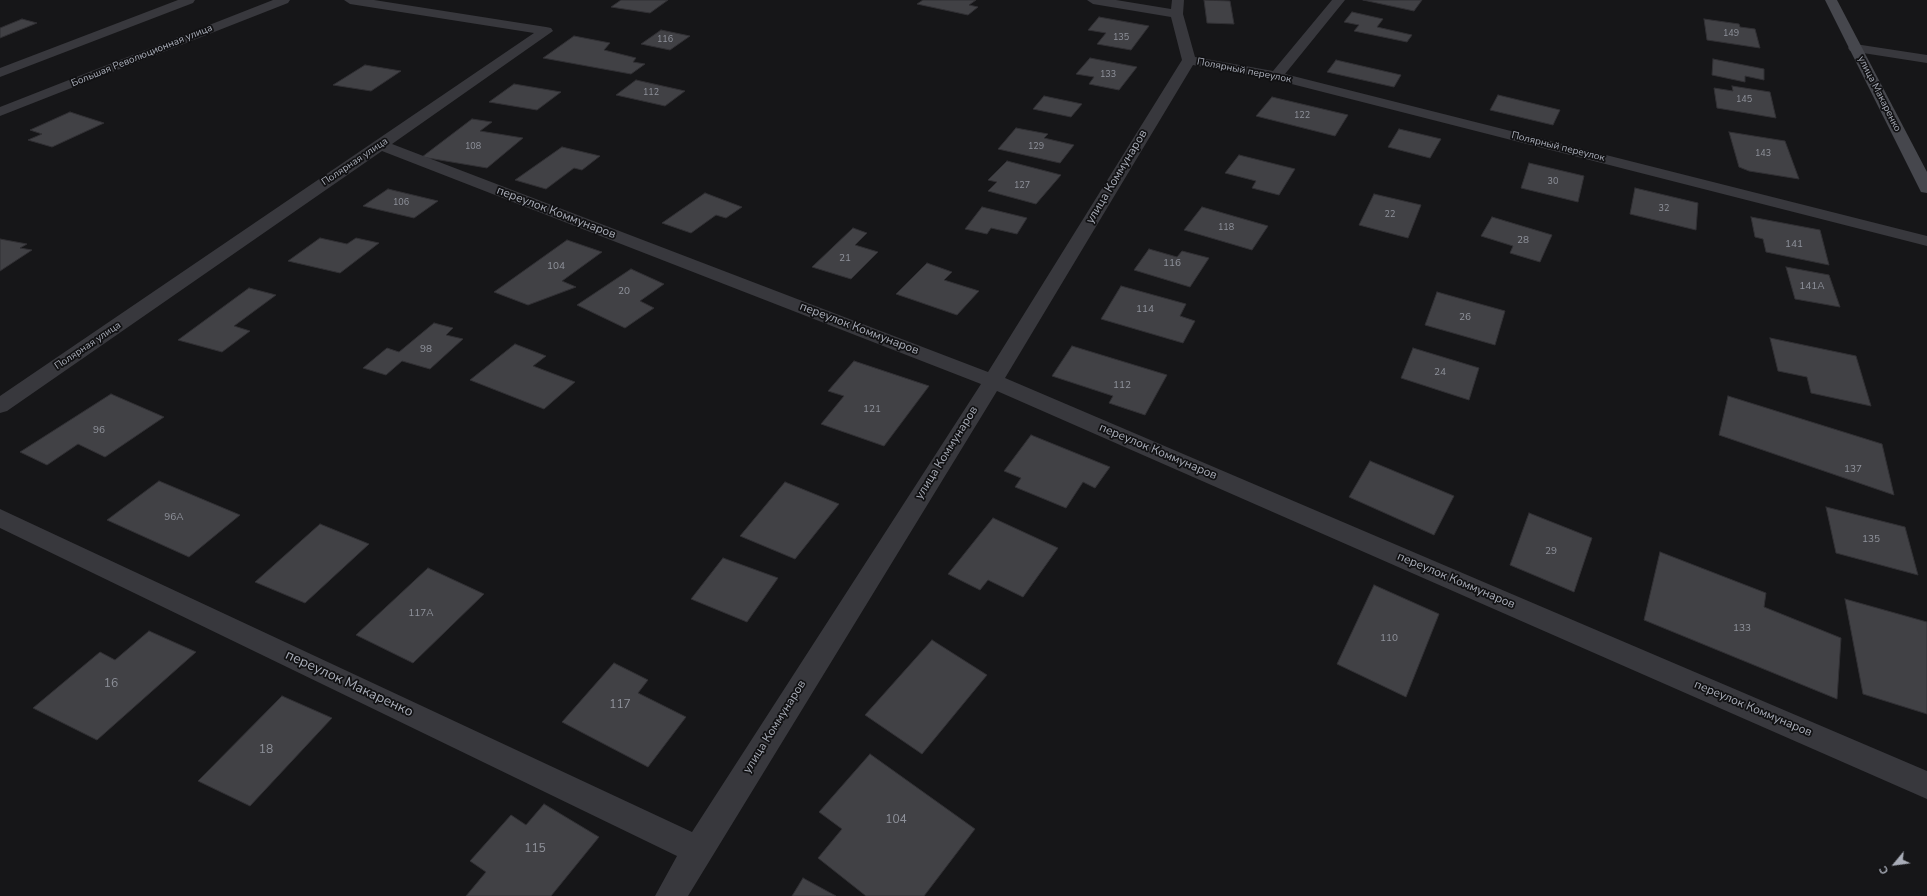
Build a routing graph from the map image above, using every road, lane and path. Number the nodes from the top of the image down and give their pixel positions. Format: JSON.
{"nodes":[{"id":1,"x":188,"y":0,"type":"edge"},
{"id":2,"x":284,"y":0,"type":"edge"},
{"id":3,"x":350,"y":0,"type":"edge"},
{"id":4,"x":1093,"y":0,"type":"edge"},
{"id":5,"x":1340,"y":0,"type":"edge"},
{"id":6,"x":1831,"y":0,"type":"edge"},
{"id":7,"x":1178,"y":7,"type":"edge"},
{"id":8,"x":1855,"y":48,"type":"junction"},
{"id":9,"x":1927,"y":59,"type":"edge"},
{"id":10,"x":1188,"y":60,"type":"junction"},
{"id":11,"x":0,"y":72,"type":"edge"},
{"id":12,"x":1276,"y":76,"type":"junction"},
{"id":13,"x":0,"y":112,"type":"edge"},
{"id":14,"x":380,"y":145,"type":"junction"},
{"id":15,"x":1927,"y":188,"type":"edge"},
{"id":16,"x":1927,"y":241,"type":"edge"},
{"id":17,"x":993,"y":380,"type":"junction"},
{"id":18,"x":0,"y":406,"type":"edge"},
{"id":19,"x":0,"y":518,"type":"edge"},
{"id":20,"x":1927,"y":785,"type":"edge"},
{"id":21,"x":698,"y":850,"type":"junction"},
{"id":22,"x":671,"y":896,"type":"edge"}],
"edges":[{"from":1,"to":11,"type":"street"},
{"from":2,"to":13,"type":"street","name":"Большая Революционная улица"},
{"from":3,"to":14,"type":"street","name":"Полярная улица"},
{"from":4,"to":7,"type":"street"},
{"from":5,"to":12,"type":"street"},
{"from":6,"to":8,"type":"main road","name":"улица Макаренко"},
{"from":7,"to":10,"type":"street"},
{"from":8,"to":9,"type":"street"},
{"from":8,"to":15,"type":"main road","name":"улица Макаренко"},
{"from":10,"to":12,"type":"street","name":"Полярный переулок"},
{"from":10,"to":17,"type":"street","name":"улица Коммунаров"},
{"from":12,"to":16,"type":"street","name":"Полярный переулок"},
{"from":14,"to":17,"type":"street","name":"переулок Коммунаров"},
{"from":14,"to":18,"type":"street","name":"Полярная улица"},
{"from":17,"to":20,"type":"street","name":"переулок Коммунаров"},
{"from":17,"to":21,"type":"street","name":"улица Коммунаров"},
{"from":19,"to":21,"type":"street","name":"переулок Макаренко"},
{"from":21,"to":22,"type":"street","name":"улица Коммунаров"}]}
